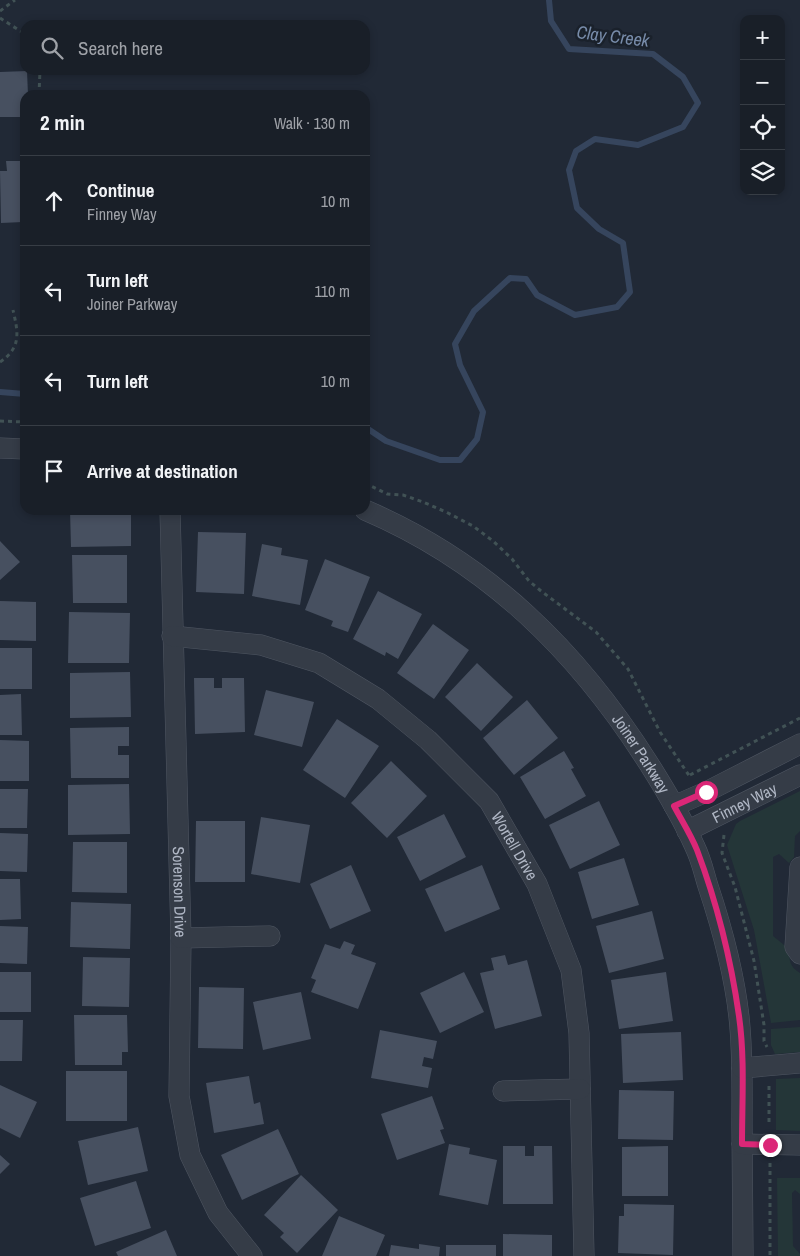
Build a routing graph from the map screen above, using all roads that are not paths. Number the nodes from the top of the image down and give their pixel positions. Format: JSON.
{"nodes":[{"id":1,"x":0,"y":448,"type":"edge"},
{"id":2,"x":20,"y":449,"type":"edge"},
{"id":3,"x":370,"y":513,"type":"edge"},
{"id":4,"x":170,"y":515,"type":"edge"},
{"id":5,"x":172,"y":636,"type":"junction"},
{"id":6,"x":800,"y":744,"type":"edge"},
{"id":7,"x":800,"y":775,"type":"edge"},
{"id":8,"x":674,"y":806,"type":"junction"},
{"id":9,"x":687,"y":831,"type":"junction"},
{"id":10,"x":800,"y":867,"type":"edge"},
{"id":11,"x":270,"y":936,"type":"dead end"},
{"id":12,"x":181,"y":938,"type":"junction"},
{"id":13,"x":800,"y":954,"type":"edge"},
{"id":14,"x":800,"y":1063,"type":"edge"},
{"id":15,"x":742,"y":1068,"type":"junction"},
{"id":16,"x":580,"y":1089,"type":"junction"},
{"id":17,"x":503,"y":1092,"type":"dead end"},
{"id":18,"x":742,"y":1144,"type":"junction"},
{"id":19,"x":800,"y":1145,"type":"edge"},
{"id":20,"x":252,"y":1256,"type":"edge"},
{"id":21,"x":584,"y":1256,"type":"edge"},
{"id":22,"x":743,"y":1256,"type":"edge"}],
"edges":[{"from":1,"to":2,"type":"street"},
{"from":3,"to":8,"type":"street","name":"Joiner Parkway"},
{"from":4,"to":5,"type":"street","name":"Sorenson Drive"},
{"from":5,"to":12,"type":"street","name":"Sorenson Drive"},
{"from":5,"to":16,"type":"street","name":"Wortell Drive"},
{"from":6,"to":8,"type":"street","name":"Finney Way"},
{"from":7,"to":9,"type":"street","name":"Finney Way"},
{"from":8,"to":9,"type":"street","name":"Joiner Parkway"},
{"from":9,"to":15,"type":"street","name":"Joiner Parkway"},
{"from":10,"to":13,"type":"street"},
{"from":11,"to":12,"type":"street"},
{"from":12,"to":20,"type":"street","name":"Sorenson Drive"},
{"from":14,"to":15,"type":"street"},
{"from":15,"to":18,"type":"street","name":"Joiner Parkway"},
{"from":16,"to":17,"type":"street"},
{"from":16,"to":21,"type":"street","name":"Wortell Drive"},
{"from":18,"to":19,"type":"street"},
{"from":18,"to":22,"type":"street","name":"Joiner Parkway"}]}
